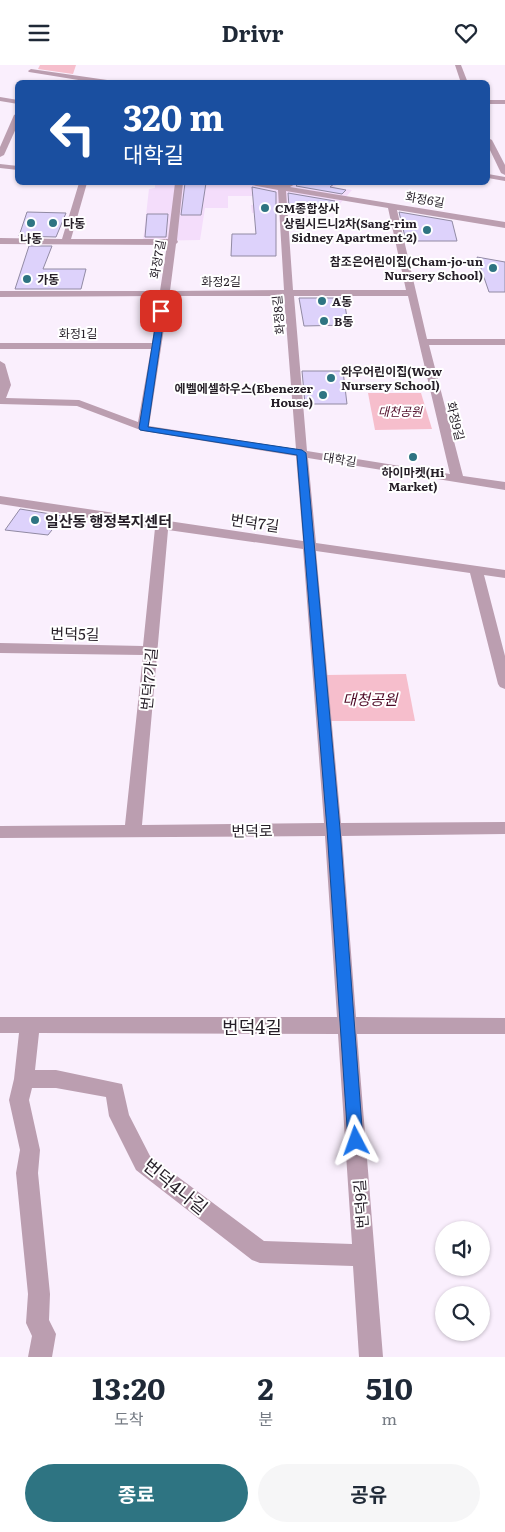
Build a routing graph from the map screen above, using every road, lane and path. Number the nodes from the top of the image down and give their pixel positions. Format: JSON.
{"nodes":[{"id":1,"x":458,"y":65,"type":"edge"},
{"id":2,"x":31,"y":71,"type":"edge"},
{"id":3,"x":102,"y":80,"type":"edge"},
{"id":4,"x":464,"y":80,"type":"edge"},
{"id":5,"x":0,"y":99,"type":"edge"},
{"id":6,"x":15,"y":101,"type":"edge"},
{"id":7,"x":490,"y":102,"type":"edge"},
{"id":8,"x":505,"y":102,"type":"edge"},
{"id":9,"x":15,"y":122,"type":"edge"},
{"id":10,"x":490,"y":144,"type":"edge"},
{"id":11,"x":0,"y":155,"type":"edge"},
{"id":12,"x":0,"y":165,"type":"edge"},
{"id":13,"x":15,"y":168,"type":"edge"},
{"id":14,"x":505,"y":173,"type":"edge"},
{"id":15,"x":490,"y":176,"type":"edge"},
{"id":16,"x":505,"y":179,"type":"edge"},
{"id":17,"x":82,"y":185,"type":"edge"},
{"id":18,"x":179,"y":185,"type":"edge"},
{"id":19,"x":267,"y":185,"type":"edge"},
{"id":20,"x":288,"y":185,"type":"edge"},
{"id":21,"x":282,"y":187,"type":"junction"},
{"id":22,"x":392,"y":206,"type":"junction"},
{"id":23,"x":505,"y":225,"type":"edge"},
{"id":24,"x":0,"y":241,"type":"edge"},
{"id":25,"x":66,"y":241,"type":"junction"},
{"id":26,"x":174,"y":242,"type":"junction"},
{"id":27,"x":0,"y":293,"type":"edge"},
{"id":28,"x":164,"y":293,"type":"junction"},
{"id":29,"x":289,"y":293,"type":"junction"},
{"id":30,"x":412,"y":293,"type":"junction"},
{"id":31,"x":423,"y":342,"type":"junction"},
{"id":32,"x":505,"y":342,"type":"edge"},
{"id":33,"x":0,"y":346,"type":"edge"},
{"id":34,"x":156,"y":346,"type":"junction"},
{"id":35,"x":0,"y":364,"type":"edge"},
{"id":36,"x":0,"y":401,"type":"edge"},
{"id":37,"x":143,"y":428,"type":"junction"},
{"id":38,"x":302,"y":453,"type":"junction"},
{"id":39,"x":457,"y":477,"type":"junction"},
{"id":40,"x":505,"y":486,"type":"edge"},
{"id":41,"x":0,"y":500,"type":"edge"},
{"id":42,"x":162,"y":525,"type":"junction"},
{"id":43,"x":310,"y":546,"type":"junction"},
{"id":44,"x":476,"y":570,"type":"junction"},
{"id":45,"x":505,"y":574,"type":"edge"},
{"id":46,"x":0,"y":648,"type":"edge"},
{"id":47,"x":150,"y":651,"type":"junction"},
{"id":48,"x":505,"y":684,"type":"edge"},
{"id":49,"x":505,"y":828,"type":"edge"},
{"id":50,"x":334,"y":829,"type":"junction"},
{"id":51,"x":0,"y":832,"type":"edge"},
{"id":52,"x":133,"y":832,"type":"junction"},
{"id":53,"x":0,"y":1025,"type":"edge"},
{"id":54,"x":30,"y":1025,"type":"junction"},
{"id":55,"x":505,"y":1026,"type":"edge"},
{"id":56,"x":347,"y":1027,"type":"junction"},
{"id":57,"x":24,"y":1079,"type":"junction"},
{"id":58,"x":364,"y":1255,"type":"junction"},
{"id":59,"x":40,"y":1357,"type":"edge"},
{"id":60,"x":371,"y":1357,"type":"edge"}],
"edges":[{"from":1,"to":4,"type":"street"},
{"from":2,"to":3,"type":"street"},
{"from":5,"to":6,"type":"street"},
{"from":7,"to":8,"type":"street"},
{"from":9,"to":11,"type":"street"},
{"from":10,"to":14,"type":"street"},
{"from":12,"to":13,"type":"street"},
{"from":15,"to":16,"type":"street"},
{"from":17,"to":25,"type":"street"},
{"from":18,"to":26,"type":"street","name":"화정7길"},
{"from":19,"to":21,"type":"street","name":"화정6길"},
{"from":20,"to":21,"type":"street"},
{"from":21,"to":22,"type":"street","name":"화정6길"},
{"from":21,"to":29,"type":"street","name":"화정8길"},
{"from":22,"to":23,"type":"street","name":"화정6길"},
{"from":22,"to":30,"type":"street","name":"화정9길"},
{"from":24,"to":25,"type":"street"},
{"from":25,"to":26,"type":"street"},
{"from":26,"to":28,"type":"street","name":"화정7길"},
{"from":27,"to":28,"type":"street","name":"화정2길"},
{"from":28,"to":29,"type":"street","name":"화정2길"},
{"from":28,"to":34,"type":"street","name":"화정7길"},
{"from":29,"to":30,"type":"street","name":"화정2길"},
{"from":29,"to":38,"type":"street","name":"화정8길"},
{"from":30,"to":31,"type":"street","name":"화정9길"},
{"from":31,"to":32,"type":"street"},
{"from":31,"to":39,"type":"street","name":"화정9길"},
{"from":33,"to":34,"type":"street","name":"화정1길"},
{"from":34,"to":37,"type":"street","name":"화정7길"},
{"from":35,"to":36,"type":"street"},
{"from":36,"to":37,"type":"street","name":"대학길"},
{"from":37,"to":38,"type":"street","name":"대학길"},
{"from":38,"to":39,"type":"street","name":"대학길"},
{"from":38,"to":43,"type":"street","name":"번덕9길"},
{"from":39,"to":40,"type":"street","name":"대학길"},
{"from":41,"to":42,"type":"street","name":"번덕7길"},
{"from":42,"to":43,"type":"street","name":"번덕7길"},
{"from":42,"to":47,"type":"street","name":"번덕7가길"},
{"from":43,"to":44,"type":"street","name":"번덕7길"},
{"from":43,"to":50,"type":"street","name":"번덕9길"},
{"from":44,"to":45,"type":"street","name":"번덕7길"},
{"from":44,"to":48,"type":"street"},
{"from":46,"to":47,"type":"street","name":"번덕5길"},
{"from":47,"to":52,"type":"street","name":"번덕7가길"},
{"from":49,"to":50,"type":"street","name":"번덕로"},
{"from":50,"to":52,"type":"street","name":"번덕로"},
{"from":50,"to":56,"type":"street","name":"번덕9길"},
{"from":51,"to":52,"type":"street","name":"번덕로"},
{"from":53,"to":54,"type":"street","name":"번덕4길"},
{"from":54,"to":56,"type":"street","name":"번덕4길"},
{"from":54,"to":57,"type":"street"},
{"from":55,"to":56,"type":"street","name":"번덕4길"},
{"from":56,"to":58,"type":"street","name":"번덕9길"},
{"from":57,"to":58,"type":"street","name":"번덕4나길"},
{"from":57,"to":59,"type":"street"},
{"from":58,"to":60,"type":"street","name":"번덕9길"}]}
